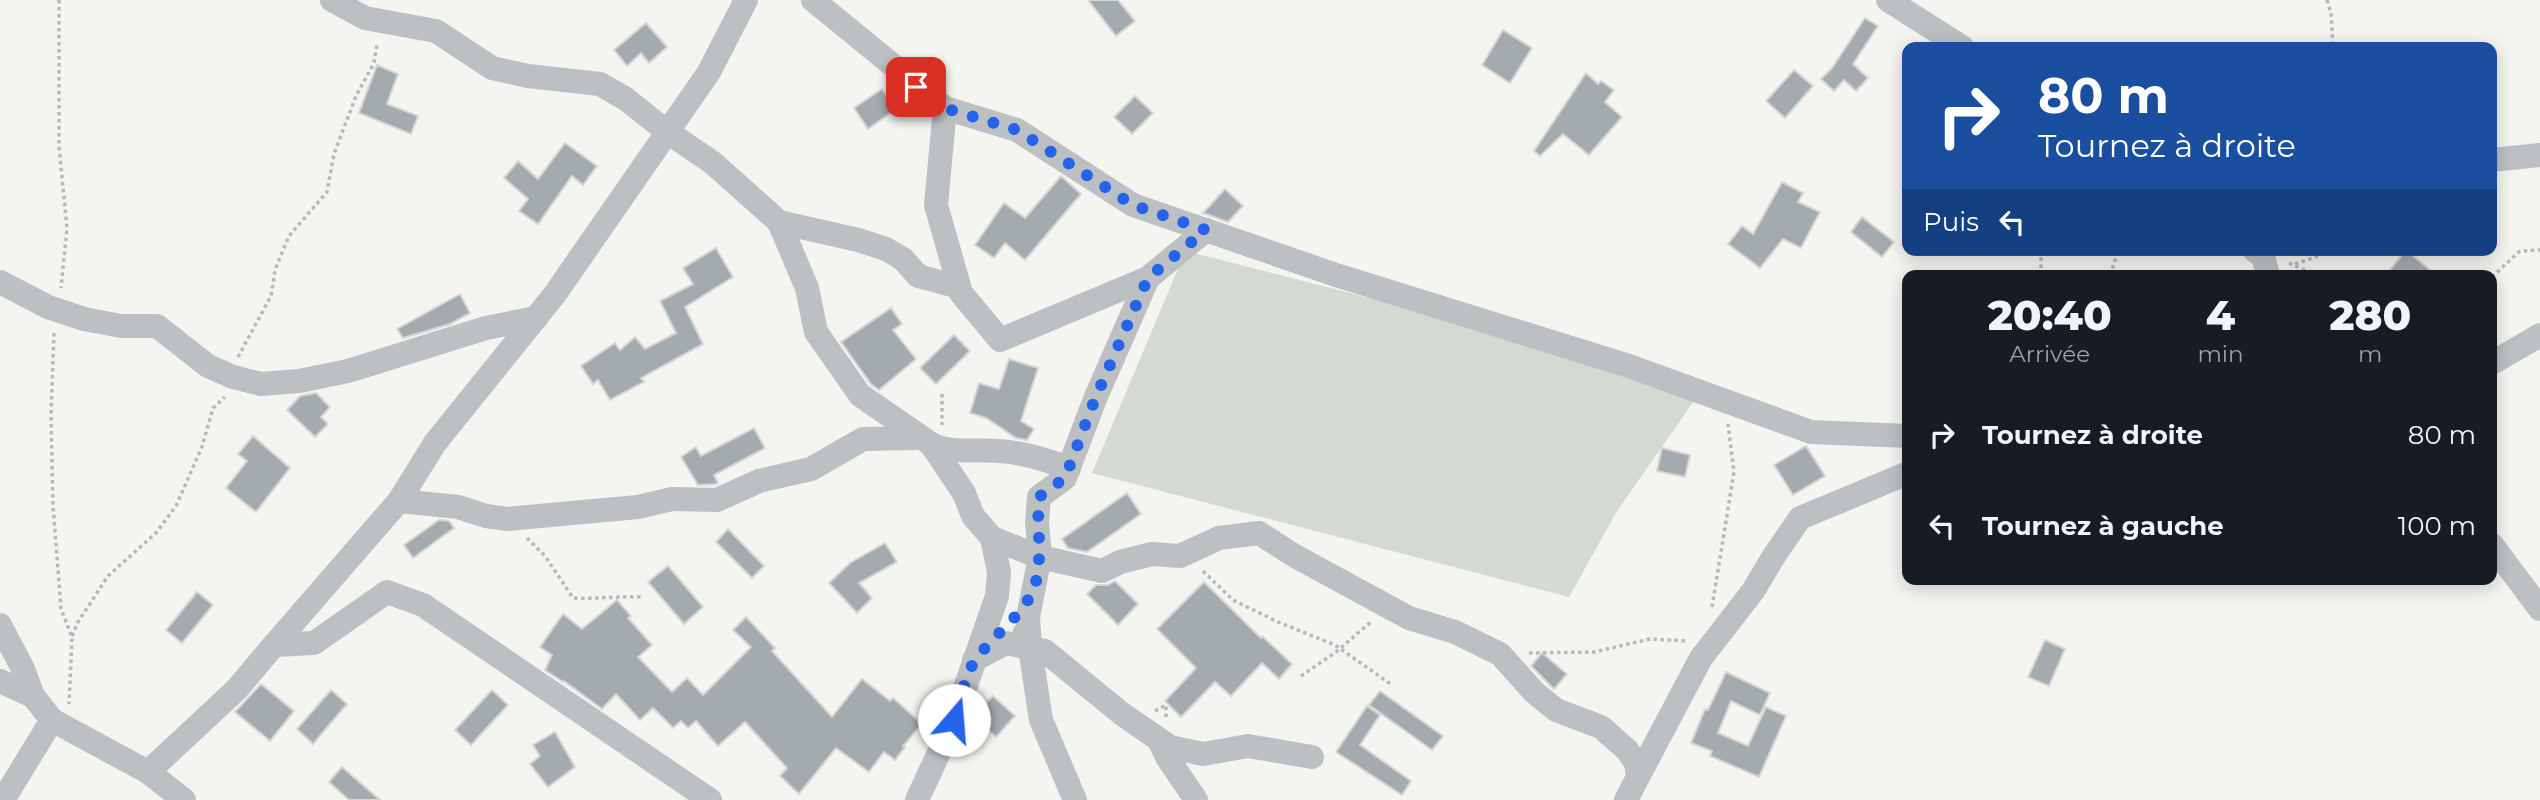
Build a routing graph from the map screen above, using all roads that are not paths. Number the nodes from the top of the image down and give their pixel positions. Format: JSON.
{"nodes":[{"id":1,"x":332,"y":0,"type":"edge"},
{"id":2,"x":746,"y":0,"type":"edge"},
{"id":3,"x":813,"y":0,"type":"edge"},
{"id":4,"x":1888,"y":0,"type":"edge"},
{"id":5,"x":372,"y":13,"type":"edge"},
{"id":6,"x":1954,"y":42,"type":"edge"},
{"id":7,"x":945,"y":108,"type":"junction"},
{"id":8,"x":666,"y":131,"type":"junction"},
{"id":9,"x":2540,"y":155,"type":"edge"},
{"id":10,"x":2497,"y":159,"type":"edge"},
{"id":11,"x":779,"y":222,"type":"junction"},
{"id":12,"x":1206,"y":230,"type":"junction"},
{"id":13,"x":1148,"y":278,"type":"junction"},
{"id":14,"x":0,"y":282,"type":"edge"},
{"id":15,"x":959,"y":286,"type":"junction"},
{"id":16,"x":536,"y":318,"type":"junction"},
{"id":17,"x":2540,"y":335,"type":"edge"},
{"id":18,"x":2497,"y":360,"type":"edge"},
{"id":19,"x":1902,"y":436,"type":"edge"},
{"id":20,"x":925,"y":441,"type":"junction"},
{"id":21,"x":1069,"y":468,"type":"junction"},
{"id":22,"x":1902,"y":476,"type":"edge"},
{"id":23,"x":399,"y":500,"type":"junction"},
{"id":24,"x":992,"y":538,"type":"junction"},
{"id":25,"x":2497,"y":552,"type":"edge"},
{"id":26,"x":1040,"y":557,"type":"junction"},
{"id":27,"x":999,"y":572,"type":"junction"},
{"id":28,"x":1033,"y":589,"type":"junction"},
{"id":29,"x":2540,"y":609,"type":"edge"},
{"id":30,"x":1016,"y":613,"type":"junction"},
{"id":31,"x":0,"y":625,"type":"edge"},
{"id":32,"x":274,"y":645,"type":"junction"},
{"id":33,"x":1030,"y":648,"type":"junction"},
{"id":34,"x":976,"y":659,"type":"junction"},
{"id":35,"x":0,"y":681,"type":"edge"},
{"id":36,"x":33,"y":696,"type":"junction"},
{"id":37,"x":60,"y":724,"type":"junction"},
{"id":38,"x":1159,"y":740,"type":"junction"},
{"id":39,"x":1312,"y":757,"type":"dead end"},
{"id":40,"x":148,"y":772,"type":"junction"},
{"id":41,"x":1638,"y":777,"type":"junction"},
{"id":42,"x":3,"y":800,"type":"edge"},
{"id":43,"x":184,"y":800,"type":"edge"},
{"id":44,"x":710,"y":800,"type":"edge"},
{"id":45,"x":917,"y":800,"type":"edge"},
{"id":46,"x":1075,"y":800,"type":"edge"},
{"id":47,"x":1196,"y":800,"type":"edge"},
{"id":48,"x":1626,"y":800,"type":"edge"}],
"edges":[{"from":1,"to":5,"type":"street"},
{"from":2,"to":8,"type":"street"},
{"from":3,"to":7,"type":"street"},
{"from":4,"to":6,"type":"street"},
{"from":5,"to":8,"type":"street"},
{"from":7,"to":12,"type":"street"},
{"from":7,"to":15,"type":"street"},
{"from":8,"to":11,"type":"street"},
{"from":8,"to":16,"type":"street"},
{"from":9,"to":10,"type":"street"},
{"from":11,"to":15,"type":"street"},
{"from":11,"to":20,"type":"street"},
{"from":12,"to":13,"type":"street"},
{"from":12,"to":19,"type":"street"},
{"from":13,"to":15,"type":"street"},
{"from":13,"to":21,"type":"street"},
{"from":14,"to":16,"type":"street"},
{"from":16,"to":23,"type":"street"},
{"from":17,"to":18,"type":"street"},
{"from":20,"to":21,"type":"street"},
{"from":20,"to":23,"type":"street"},
{"from":20,"to":24,"type":"street"},
{"from":21,"to":26,"type":"street"},
{"from":22,"to":41,"type":"street"},
{"from":23,"to":32,"type":"street"},
{"from":24,"to":26,"type":"street"},
{"from":24,"to":27,"type":"street"},
{"from":25,"to":29,"type":"street"},
{"from":26,"to":28,"type":"street"},
{"from":26,"to":41,"type":"street"},
{"from":27,"to":30,"type":"street"},
{"from":27,"to":34,"type":"street"},
{"from":28,"to":30,"type":"street"},
{"from":28,"to":33,"type":"street"},
{"from":30,"to":33,"type":"street"},
{"from":30,"to":34,"type":"street"},
{"from":31,"to":36,"type":"street"},
{"from":32,"to":40,"type":"street"},
{"from":32,"to":44,"type":"street"},
{"from":33,"to":34,"type":"street"},
{"from":33,"to":38,"type":"street"},
{"from":33,"to":46,"type":"street"},
{"from":34,"to":45,"type":"street"},
{"from":35,"to":36,"type":"street"},
{"from":36,"to":37,"type":"street"},
{"from":37,"to":40,"type":"street"},
{"from":37,"to":42,"type":"street"},
{"from":38,"to":39,"type":"street"},
{"from":38,"to":47,"type":"street"},
{"from":40,"to":43,"type":"street"},
{"from":41,"to":48,"type":"street"}]}
